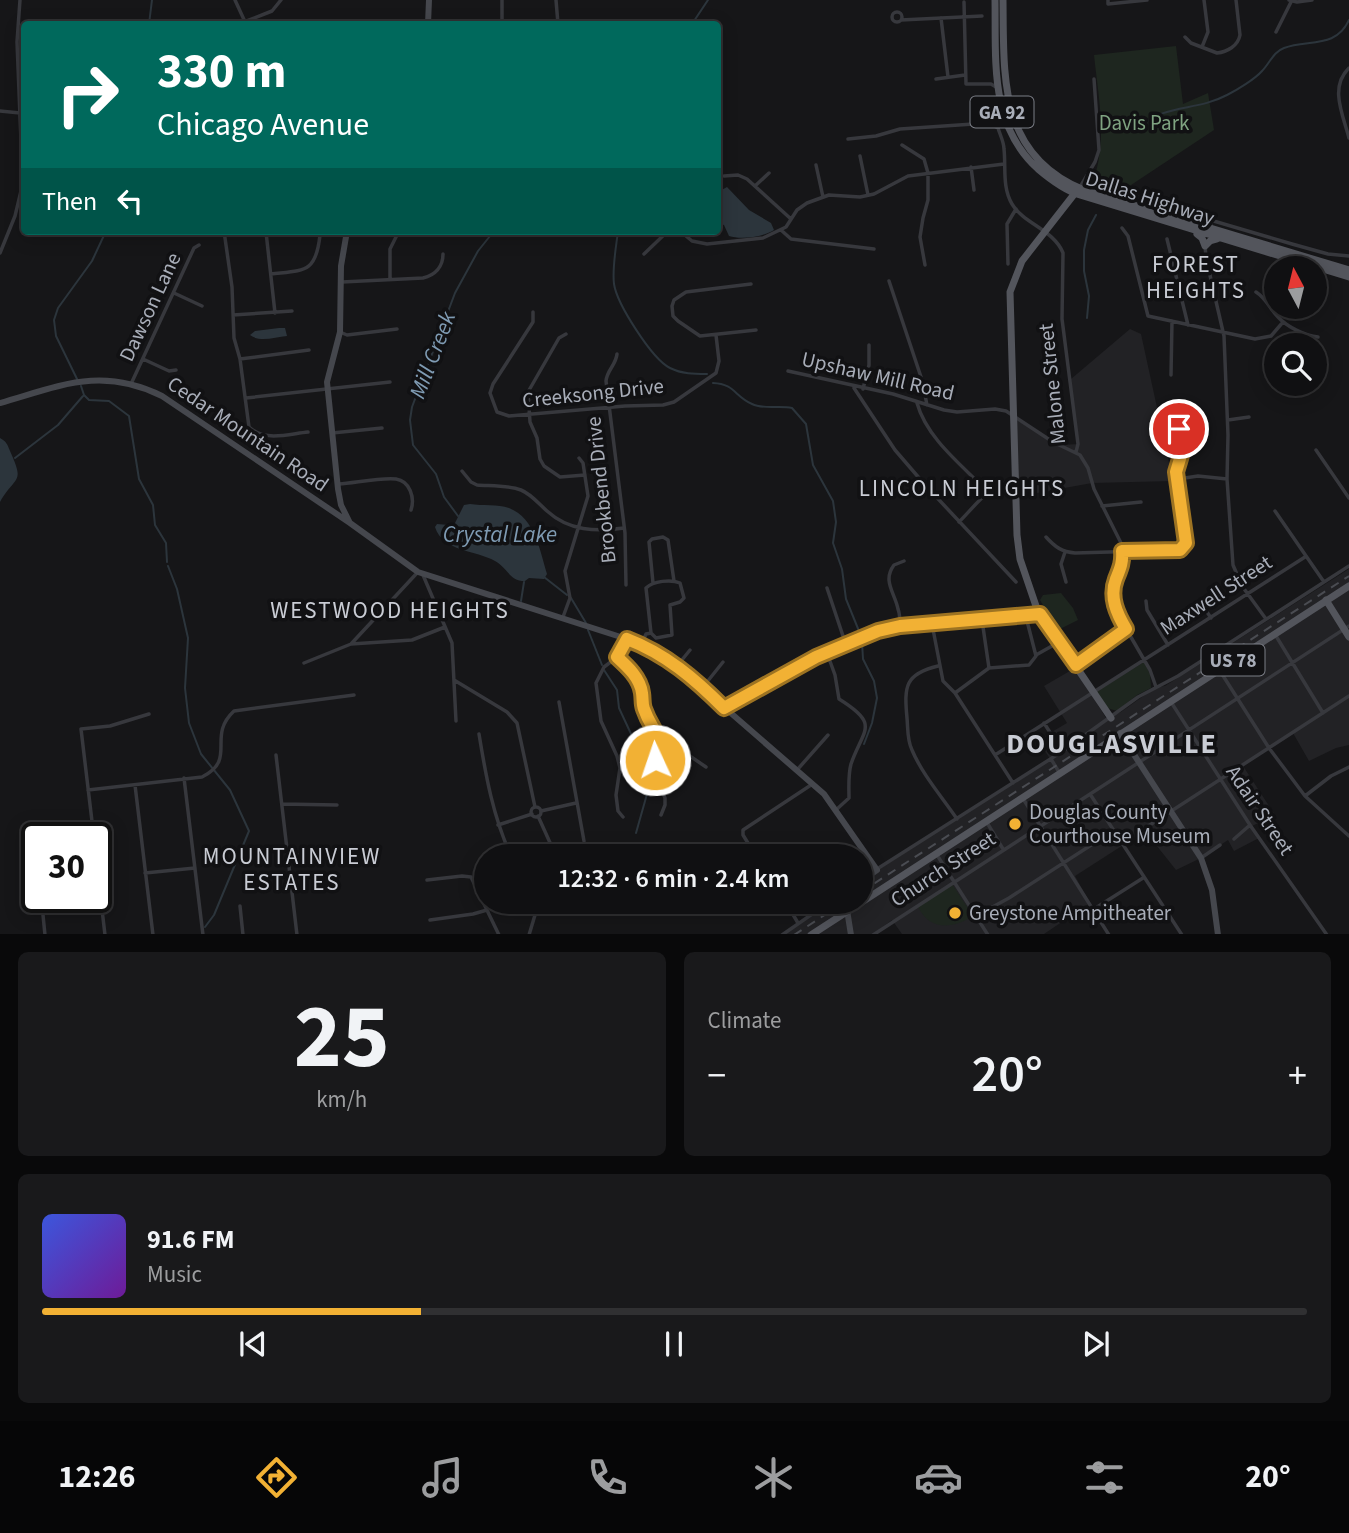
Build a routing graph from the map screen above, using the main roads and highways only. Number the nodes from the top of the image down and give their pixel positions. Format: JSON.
{"nodes":[{"id":1,"x":995,"y":0,"type":"edge"},
{"id":2,"x":1003,"y":0,"type":"edge"},
{"id":3,"x":1056,"y":183,"type":"junction"},
{"id":4,"x":1077,"y":191,"type":"junction"},
{"id":5,"x":1063,"y":209,"type":"junction"},
{"id":6,"x":1184,"y":228,"type":"junction"},
{"id":7,"x":1208,"y":232,"type":"junction"},
{"id":8,"x":1222,"y":239,"type":"junction"},
{"id":9,"x":1349,"y":270,"type":"edge"},
{"id":10,"x":1349,"y":277,"type":"edge"},
{"id":11,"x":1349,"y":586,"type":"edge"},
{"id":12,"x":1326,"y":600,"type":"junction"},
{"id":13,"x":1042,"y":613,"type":"junction"},
{"id":14,"x":1346,"y":627,"type":"edge"},
{"id":15,"x":1349,"y":638,"type":"edge"},
{"id":16,"x":1074,"y":662,"type":"junction"},
{"id":17,"x":1107,"y":717,"type":"road end"},
{"id":18,"x":811,"y":934,"type":"edge"}],
"edges":[{"from":1,"to":3,"type":"main road","name":"Dallas Highway","number":"GA 92"},
{"from":2,"to":4,"type":"main road","name":"Dallas Highway","number":"GA 92"},
{"from":3,"to":4,"type":"main road","name":"Dallas Highway","number":"GA 92"},
{"from":3,"to":5,"type":"main road"},
{"from":4,"to":5,"type":"main road"},
{"from":4,"to":6,"type":"main road","name":"Dallas Highway","number":"GA 92"},
{"from":4,"to":7,"type":"main road","name":"Dallas Highway","number":"GA 92"},
{"from":5,"to":13,"type":"main road"},
{"from":6,"to":7,"type":"main road","name":"Dallas Highway","number":"GA 92"},
{"from":6,"to":8,"type":"main road"},
{"from":7,"to":8,"type":"main road","name":"Dallas Highway","number":"GA 92"},
{"from":7,"to":9,"type":"main road","name":"Dallas Highway","number":"GA 92"},
{"from":8,"to":10,"type":"main road","name":"Dallas Highway","number":"GA 92"},
{"from":11,"to":12,"type":"main road","number":"US 78"},
{"from":12,"to":14,"type":"main road"},
{"from":12,"to":18,"type":"main road","number":"US 78"},
{"from":13,"to":16,"type":"main road"},
{"from":13,"to":16,"type":"main road"},
{"from":14,"to":15,"type":"main road"},
{"from":16,"to":17,"type":"main road"}]}
